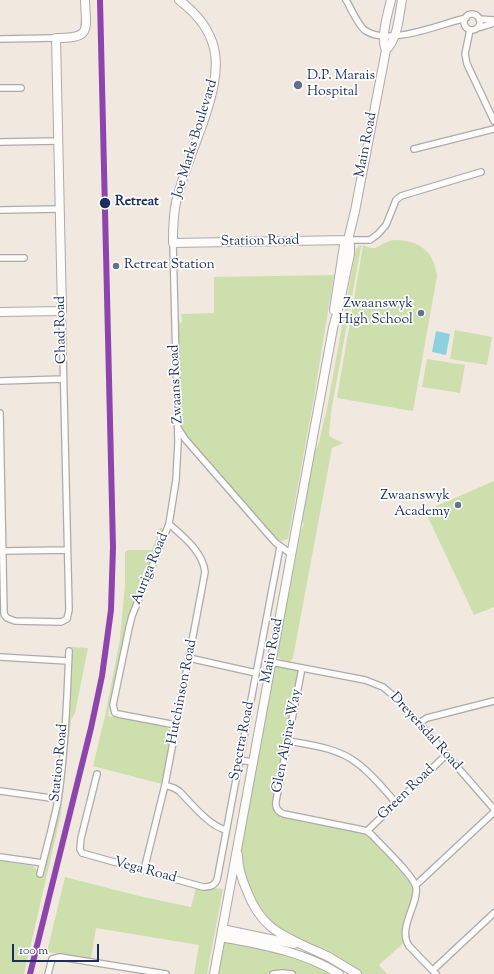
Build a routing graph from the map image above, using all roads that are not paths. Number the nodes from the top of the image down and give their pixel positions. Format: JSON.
{"nodes":[{"id":1,"x":85,"y":0,"type":"edge"},
{"id":2,"x":179,"y":0,"type":"edge"},
{"id":3,"x":346,"y":0,"type":"edge"},
{"id":4,"x":391,"y":0,"type":"edge"},
{"id":5,"x":402,"y":0,"type":"edge"},
{"id":6,"x":466,"y":18,"type":"junction"},
{"id":7,"x":479,"y":18,"type":"junction"},
{"id":8,"x":494,"y":20,"type":"edge"},
{"id":9,"x":450,"y":23,"type":"junction"},
{"id":10,"x":494,"y":23,"type":"edge"},
{"id":11,"x":468,"y":28,"type":"junction"},
{"id":12,"x":478,"y":28,"type":"junction"},
{"id":13,"x":384,"y":36,"type":"junction"},
{"id":14,"x":394,"y":37,"type":"junction"},
{"id":15,"x":56,"y":38,"type":"junction"},
{"id":16,"x":0,"y":39,"type":"edge"},
{"id":17,"x":386,"y":50,"type":"junction"},
{"id":18,"x":0,"y":88,"type":"edge"},
{"id":19,"x":20,"y":88,"type":"dead end"},
{"id":20,"x":494,"y":121,"type":"edge"},
{"id":21,"x":494,"y":129,"type":"edge"},
{"id":22,"x":58,"y":141,"type":"junction"},
{"id":23,"x":0,"y":142,"type":"edge"},
{"id":24,"x":414,"y":149,"type":"dead end"},
{"id":25,"x":481,"y":172,"type":"dead end"},
{"id":26,"x":60,"y":209,"type":"junction"},
{"id":27,"x":0,"y":210,"type":"edge"},
{"id":28,"x":348,"y":240,"type":"junction"},
{"id":29,"x":173,"y":243,"type":"junction"},
{"id":30,"x":0,"y":258,"type":"edge"},
{"id":31,"x":24,"y":258,"type":"dead end"},
{"id":32,"x":62,"y":311,"type":"junction"},
{"id":33,"x":0,"y":312,"type":"edge"},
{"id":34,"x":63,"y":379,"type":"junction"},
{"id":35,"x":0,"y":381,"type":"edge"},
{"id":36,"x":0,"y":413,"type":"edge"},
{"id":37,"x":177,"y":426,"type":"junction"},
{"id":38,"x":169,"y":524,"type":"junction"},
{"id":39,"x":280,"y":547,"type":"junction"},
{"id":40,"x":67,"y":550,"type":"junction"},
{"id":41,"x":3,"y":552,"type":"junction"},
{"id":42,"x":291,"y":554,"type":"junction"},
{"id":43,"x":69,"y":651,"type":"dead end"},
{"id":44,"x":0,"y":657,"type":"edge"},
{"id":45,"x":189,"y":658,"type":"junction"},
{"id":46,"x":68,"y":661,"type":"junction"},
{"id":47,"x":271,"y":662,"type":"junction"},
{"id":48,"x":302,"y":668,"type":"junction"},
{"id":49,"x":256,"y":673,"type":"junction"},
{"id":50,"x":494,"y":701,"type":"edge"},
{"id":51,"x":419,"y":723,"type":"junction"},
{"id":52,"x":176,"y":726,"type":"junction"},
{"id":53,"x":288,"y":741,"type":"junction"},
{"id":54,"x":446,"y":755,"type":"junction"},
{"id":55,"x":240,"y":760,"type":"junction"},
{"id":56,"x":252,"y":762,"type":"junction"},
{"id":57,"x":96,"y":774,"type":"dead end"},
{"id":58,"x":165,"y":785,"type":"junction"},
{"id":59,"x":0,"y":791,"type":"edge"},
{"id":60,"x":58,"y":799,"type":"junction"},
{"id":61,"x":396,"y":803,"type":"junction"},
{"id":62,"x":494,"y":810,"type":"edge"},
{"id":63,"x":226,"y":830,"type":"junction"},
{"id":64,"x":367,"y":831,"type":"junction"},
{"id":65,"x":239,"y":835,"type":"junction"},
{"id":66,"x":0,"y":857,"type":"edge"},
{"id":67,"x":43,"y":863,"type":"junction"},
{"id":68,"x":144,"y":870,"type":"junction"},
{"id":69,"x":40,"y":874,"type":"dead end"},
{"id":70,"x":416,"y":885,"type":"junction"},
{"id":71,"x":212,"y":886,"type":"joint"},
{"id":72,"x":494,"y":913,"type":"edge"},
{"id":73,"x":221,"y":933,"type":"junction"},
{"id":74,"x":320,"y":953,"type":"junction"},
{"id":75,"x":435,"y":972,"type":"edge"},
{"id":76,"x":48,"y":974,"type":"edge"},
{"id":77,"x":166,"y":974,"type":"edge"},
{"id":78,"x":214,"y":974,"type":"edge"},
{"id":79,"x":273,"y":974,"type":"edge"},
{"id":80,"x":292,"y":974,"type":"edge"},
{"id":81,"x":339,"y":974,"type":"edge"},
{"id":82,"x":357,"y":974,"type":"edge"}],
"edges":[{"from":1,"to":15,"type":"main road"},
{"from":2,"to":29,"type":"main road","name":"Joe Marks Boulevard"},
{"from":3,"to":13,"type":"street"},
{"from":4,"to":13,"type":"main road","name":"Main Road"},
{"from":5,"to":14,"type":"main road","name":"Main Road"},
{"from":6,"to":7,"type":"street"},
{"from":6,"to":9,"type":"street"},
{"from":6,"to":11,"type":"street"},
{"from":7,"to":8,"type":"street"},
{"from":7,"to":12,"type":"street"},
{"from":9,"to":11,"type":"street"},
{"from":9,"to":14,"type":"street"},
{"from":10,"to":12,"type":"street"},
{"from":11,"to":12,"type":"street"},
{"from":11,"to":20,"type":"street"},
{"from":13,"to":14,"type":"street"},
{"from":13,"to":17,"type":"main road","name":"Main Road"},
{"from":14,"to":17,"type":"main road","name":"Main Road"},
{"from":15,"to":16,"type":"street"},
{"from":15,"to":22,"type":"main road","name":"Chad Road"},
{"from":17,"to":28,"type":"main road","name":"Main Road"},
{"from":18,"to":19,"type":"street"},
{"from":21,"to":24,"type":"street"},
{"from":22,"to":23,"type":"street"},
{"from":22,"to":26,"type":"main road","name":"Chad Road"},
{"from":25,"to":28,"type":"street"},
{"from":26,"to":27,"type":"street"},
{"from":26,"to":32,"type":"main road","name":"Chad Road"},
{"from":28,"to":29,"type":"main road","name":"Station Road"},
{"from":28,"to":42,"type":"main road","name":"Main Road"},
{"from":29,"to":37,"type":"street","name":"Zwaans Road"},
{"from":30,"to":31,"type":"street"},
{"from":32,"to":33,"type":"main road"},
{"from":32,"to":34,"type":"street","name":"Chad Road"},
{"from":34,"to":35,"type":"street"},
{"from":34,"to":40,"type":"street","name":"Chad Road"},
{"from":36,"to":41,"type":"street"},
{"from":37,"to":38,"type":"street","name":"Auriga Road"},
{"from":37,"to":39,"type":"street","name":"Zwaans Road"},
{"from":38,"to":45,"type":"street","name":"Hutchinson Road"},
{"from":38,"to":52,"type":"street","name":"Auriga Road"},
{"from":39,"to":42,"type":"street","name":"Zwaans Road"},
{"from":39,"to":49,"type":"street","name":"Spectra Road"},
{"from":40,"to":41,"type":"street"},
{"from":40,"to":41,"type":"street","name":"Chad Road"},
{"from":42,"to":47,"type":"main road","name":"Main Road"},
{"from":43,"to":46,"type":"street","name":"Station Road"},
{"from":44,"to":46,"type":"street"},
{"from":45,"to":49,"type":"street"},
{"from":45,"to":52,"type":"street","name":"Hutchinson Road"},
{"from":46,"to":60,"type":"street","name":"Station Road"},
{"from":47,"to":48,"type":"street","name":"Dreyersdal Road"},
{"from":47,"to":56,"type":"main road","name":"Main Road"},
{"from":48,"to":51,"type":"street","name":"Dreyersdal Road"},
{"from":48,"to":53,"type":"street","name":"Glen Alpine Way"},
{"from":49,"to":55,"type":"street","name":"Spectra Road"},
{"from":50,"to":51,"type":"street"},
{"from":51,"to":54,"type":"street","name":"Dreyersdal Road"},
{"from":52,"to":58,"type":"street","name":"Hutchinson Road"},
{"from":53,"to":61,"type":"street"},
{"from":53,"to":64,"type":"street","name":"Glen Alpine Way"},
{"from":54,"to":61,"type":"street","name":"Green Road"},
{"from":54,"to":62,"type":"street","name":"Dreyersdal Road"},
{"from":55,"to":56,"type":"street"},
{"from":55,"to":63,"type":"street","name":"Spectra Road"},
{"from":56,"to":65,"type":"main road","name":"Main Road"},
{"from":57,"to":68,"type":"street","name":"Vega Road"},
{"from":58,"to":63,"type":"street"},
{"from":58,"to":68,"type":"street","name":"Hutchinson Road"},
{"from":59,"to":60,"type":"street"},
{"from":60,"to":67,"type":"street","name":"Station Road"},
{"from":61,"to":64,"type":"street","name":"Green Road"},
{"from":62,"to":70,"type":"street"},
{"from":63,"to":71,"type":"street","name":"Spectra Road"},
{"from":64,"to":70,"type":"street"},
{"from":65,"to":73,"type":"main road","name":"Main Road"},
{"from":65,"to":74,"type":"main road"},
{"from":66,"to":67,"type":"street"},
{"from":67,"to":69,"type":"street","name":"Station Road"},
{"from":68,"to":71,"type":"street","name":"Vega Road"},
{"from":70,"to":75,"type":"street"},
{"from":72,"to":75,"type":"street"},
{"from":73,"to":74,"type":"main road"},
{"from":73,"to":78,"type":"main road","name":"Main Road"},
{"from":73,"to":81,"type":"main road"},
{"from":74,"to":82,"type":"main road"},
{"from":76,"to":77,"type":"street"},
{"from":79,"to":80,"type":"street"}]}
